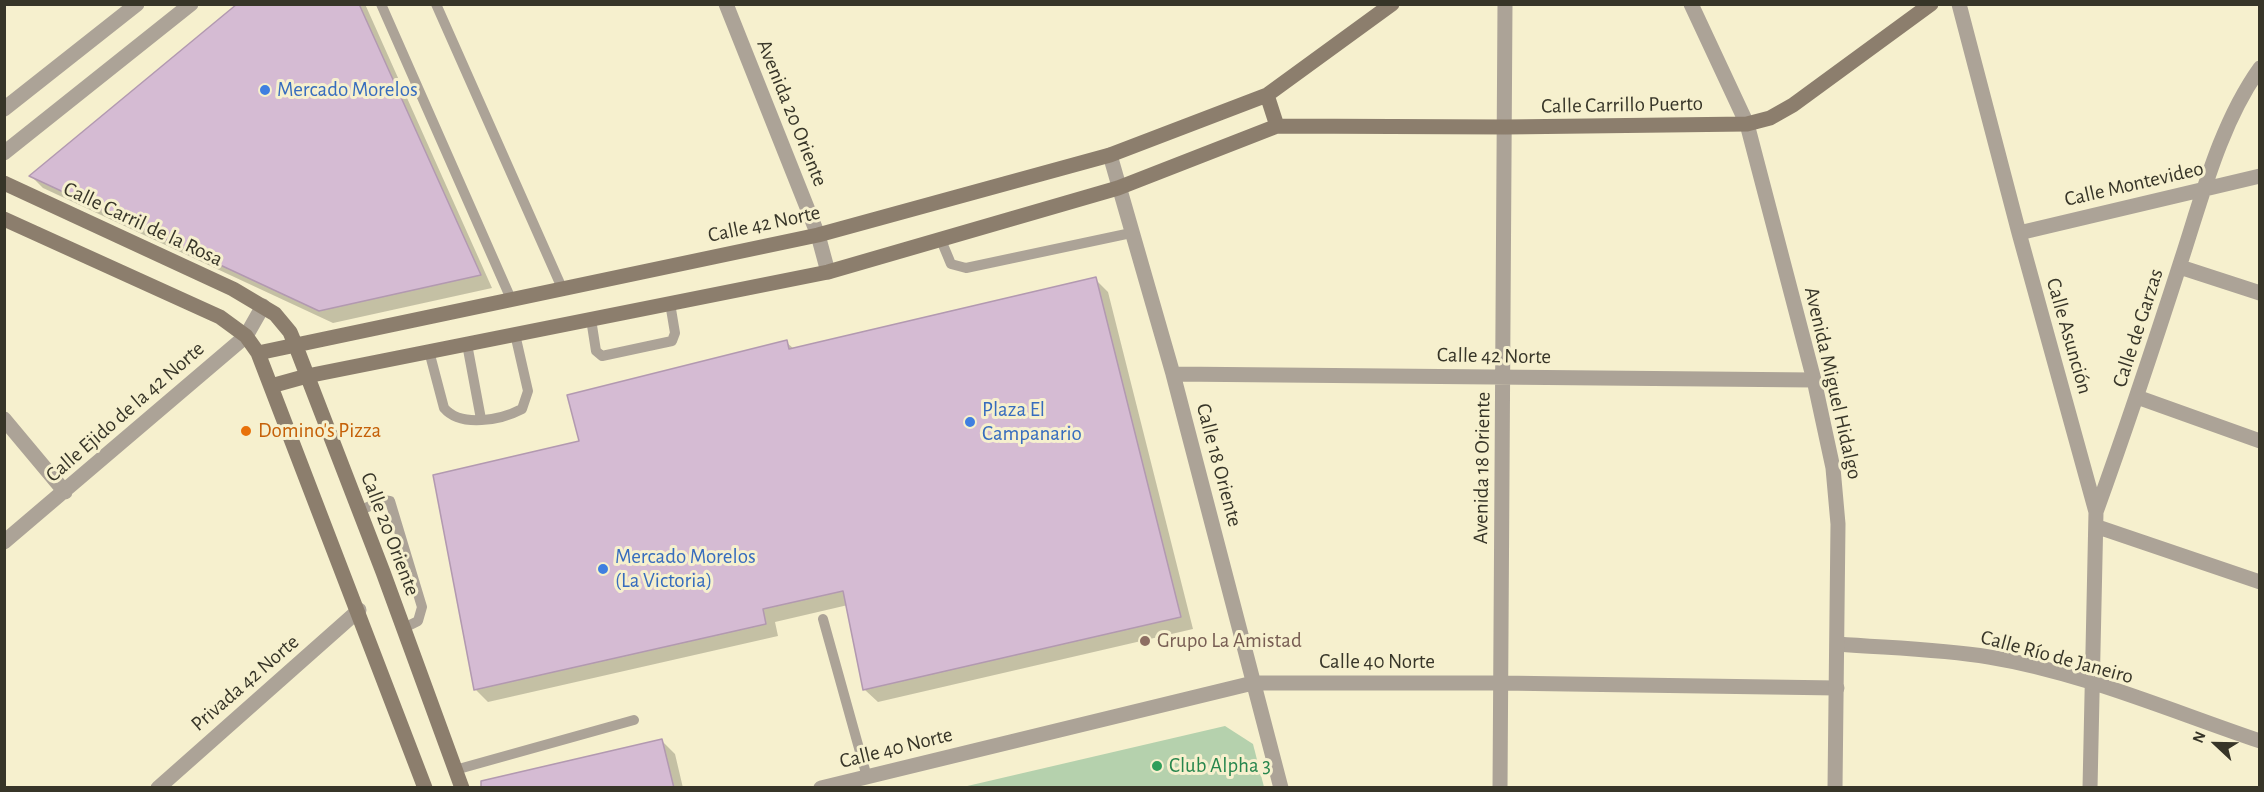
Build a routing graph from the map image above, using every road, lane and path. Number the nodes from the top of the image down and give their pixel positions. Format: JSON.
{"nodes":[{"id":1,"x":137,"y":4,"type":"edge"},
{"id":2,"x":381,"y":4,"type":"edge"},
{"id":3,"x":436,"y":4,"type":"edge"},
{"id":4,"x":726,"y":4,"type":"edge"},
{"id":5,"x":1392,"y":4,"type":"edge"},
{"id":6,"x":1505,"y":4,"type":"edge"},
{"id":7,"x":1691,"y":4,"type":"edge"},
{"id":8,"x":1931,"y":4,"type":"edge"},
{"id":9,"x":1959,"y":4,"type":"edge"},
{"id":10,"x":185,"y":6,"type":"edge"},
{"id":11,"x":2259,"y":68,"type":"edge"},
{"id":12,"x":1267,"y":95,"type":"junction"},
{"id":13,"x":4,"y":109,"type":"edge"},
{"id":14,"x":1747,"y":124,"type":"junction"},
{"id":15,"x":1277,"y":126,"type":"junction"},
{"id":16,"x":1506,"y":127,"type":"junction"},
{"id":17,"x":4,"y":153,"type":"edge"},
{"id":18,"x":1110,"y":155,"type":"junction"},
{"id":19,"x":2259,"y":176,"type":"edge"},
{"id":20,"x":4,"y":183,"type":"edge"},
{"id":21,"x":1118,"y":188,"type":"junction"},
{"id":22,"x":2205,"y":189,"type":"junction"},
{"id":23,"x":4,"y":219,"type":"edge"},
{"id":24,"x":1131,"y":233,"type":"junction"},
{"id":25,"x":2019,"y":233,"type":"junction"},
{"id":26,"x":818,"y":235,"type":"junction"},
{"id":27,"x":940,"y":240,"type":"junction"},
{"id":28,"x":2180,"y":267,"type":"junction"},
{"id":29,"x":828,"y":272,"type":"junction"},
{"id":30,"x":562,"y":288,"type":"junction"},
{"id":31,"x":2259,"y":293,"type":"edge"},
{"id":32,"x":511,"y":299,"type":"junction"},
{"id":33,"x":670,"y":303,"type":"junction"},
{"id":34,"x":263,"y":306,"type":"junction"},
{"id":35,"x":591,"y":319,"type":"junction"},
{"id":36,"x":515,"y":334,"type":"junction"},
{"id":37,"x":246,"y":336,"type":"junction"},
{"id":38,"x":295,"y":344,"type":"junction"},
{"id":39,"x":467,"y":344,"type":"junction"},
{"id":40,"x":429,"y":351,"type":"junction"},
{"id":41,"x":258,"y":353,"type":"junction"},
{"id":42,"x":1173,"y":374,"type":"junction"},
{"id":43,"x":307,"y":376,"type":"junction"},
{"id":44,"x":1504,"y":377,"type":"junction"},
{"id":45,"x":1814,"y":380,"type":"junction"},
{"id":46,"x":271,"y":386,"type":"junction"},
{"id":47,"x":2138,"y":397,"type":"junction"},
{"id":48,"x":4,"y":419,"type":"edge"},
{"id":49,"x":481,"y":419,"type":"junction"},
{"id":50,"x":2259,"y":441,"type":"edge"},
{"id":51,"x":65,"y":492,"type":"junction"},
{"id":52,"x":359,"y":511,"type":"junction"},
{"id":53,"x":2097,"y":519,"type":"junction"},
{"id":54,"x":4,"y":542,"type":"edge"},
{"id":55,"x":2259,"y":582,"type":"edge"},
{"id":56,"x":359,"y":610,"type":"junction"},
{"id":57,"x":823,"y":619,"type":"dead end"},
{"id":58,"x":404,"y":628,"type":"junction"},
{"id":59,"x":1838,"y":644,"type":"junction"},
{"id":60,"x":1253,"y":683,"type":"junction"},
{"id":61,"x":1501,"y":683,"type":"junction"},
{"id":62,"x":2091,"y":683,"type":"junction"},
{"id":63,"x":1837,"y":688,"type":"junction"},
{"id":64,"x":634,"y":720,"type":"dead end"},
{"id":65,"x":2259,"y":741,"type":"edge"},
{"id":66,"x":455,"y":770,"type":"junction"},
{"id":67,"x":867,"y":777,"type":"junction"},
{"id":68,"x":158,"y":788,"type":"edge"},
{"id":69,"x":425,"y":788,"type":"edge"},
{"id":70,"x":462,"y":788,"type":"edge"},
{"id":71,"x":821,"y":788,"type":"edge"},
{"id":72,"x":1281,"y":788,"type":"edge"},
{"id":73,"x":1500,"y":788,"type":"edge"},
{"id":74,"x":1835,"y":788,"type":"edge"},
{"id":75,"x":2090,"y":788,"type":"edge"}],
"edges":[{"from":1,"to":13,"type":"street"},
{"from":2,"to":32,"type":"lane"},
{"from":3,"to":30,"type":"lane"},
{"from":4,"to":26,"type":"street","name":"Avenida 20 Oriente"},
{"from":5,"to":12,"type":"main road","name":"Calle 42 Norte"},
{"from":6,"to":16,"type":"street","name":"Avenida 18 Oriente"},
{"from":7,"to":14,"type":"street","name":"Avenida Miguel Hidalgo"},
{"from":8,"to":14,"type":"main road","name":"Calle Carrillo Puerto"},
{"from":9,"to":25,"type":"street","name":"Calle Asunción"},
{"from":10,"to":17,"type":"street"},
{"from":11,"to":22,"type":"street","name":"Calle de Garzas"},
{"from":12,"to":15,"type":"main road"},
{"from":12,"to":18,"type":"main road","name":"Calle 42 Norte"},
{"from":14,"to":16,"type":"main road","name":"Calle Carrillo Puerto"},
{"from":14,"to":45,"type":"street","name":"Avenida Miguel Hidalgo"},
{"from":15,"to":16,"type":"main road","name":"Calle Carrillo Puerto"},
{"from":15,"to":21,"type":"main road"},
{"from":16,"to":44,"type":"street","name":"Avenida 18 Oriente"},
{"from":18,"to":21,"type":"street","name":"Calle 18 Oriente"},
{"from":18,"to":26,"type":"main road","name":"Calle 42 Norte"},
{"from":19,"to":22,"type":"street","name":"Calle Montevideo"},
{"from":20,"to":34,"type":"main road","name":"Calle Carril de la Rosa"},
{"from":21,"to":24,"type":"street","name":"Calle 18 Oriente"},
{"from":21,"to":27,"type":"main road"},
{"from":22,"to":25,"type":"street","name":"Calle Montevideo"},
{"from":22,"to":28,"type":"street","name":"Calle de Garzas"},
{"from":23,"to":37,"type":"main road"},
{"from":24,"to":27,"type":"lane"},
{"from":24,"to":42,"type":"street","name":"Calle 18 Oriente"},
{"from":25,"to":53,"type":"street","name":"Calle Asunción"},
{"from":26,"to":29,"type":"street","name":"Avenida 20 Oriente"},
{"from":26,"to":30,"type":"main road","name":"Calle 42 Norte"},
{"from":27,"to":29,"type":"main road"},
{"from":28,"to":31,"type":"street"},
{"from":28,"to":47,"type":"street","name":"Calle de Garzas"},
{"from":29,"to":33,"type":"main road"},
{"from":30,"to":32,"type":"main road","name":"Calle 42 Norte"},
{"from":32,"to":38,"type":"main road","name":"Calle 42 Norte"},
{"from":33,"to":35,"type":"main road"},
{"from":33,"to":35,"type":"lane"},
{"from":34,"to":37,"type":"street","name":"Calle Ejido de la 42 Norte"},
{"from":34,"to":38,"type":"main road","name":"Calle 20 Oriente"},
{"from":35,"to":36,"type":"main road"},
{"from":36,"to":39,"type":"main road"},
{"from":36,"to":49,"type":"lane"},
{"from":37,"to":41,"type":"main road"},
{"from":37,"to":51,"type":"street","name":"Calle Ejido de la 42 Norte"},
{"from":38,"to":41,"type":"main road","name":"Calle 42 Norte"},
{"from":38,"to":43,"type":"main road","name":"Calle 20 Oriente"},
{"from":39,"to":40,"type":"main road"},
{"from":39,"to":49,"type":"lane"},
{"from":40,"to":43,"type":"main road"},
{"from":40,"to":49,"type":"lane"},
{"from":41,"to":46,"type":"main road"},
{"from":42,"to":44,"type":"street","name":"Calle 42 Norte"},
{"from":42,"to":60,"type":"street","name":"Calle 18 Oriente"},
{"from":43,"to":46,"type":"main road"},
{"from":43,"to":52,"type":"main road","name":"Calle 20 Oriente"},
{"from":44,"to":45,"type":"street","name":"Calle 42 Norte"},
{"from":44,"to":61,"type":"street","name":"Avenida 18 Oriente"},
{"from":45,"to":59,"type":"street","name":"Avenida Miguel Hidalgo"},
{"from":46,"to":56,"type":"main road"},
{"from":47,"to":50,"type":"street"},
{"from":47,"to":53,"type":"street","name":"Calle de Garzas"},
{"from":48,"to":51,"type":"street"},
{"from":51,"to":54,"type":"street","name":"Calle Ejido de la 42 Norte"},
{"from":52,"to":58,"type":"main road","name":"Calle 20 Oriente"},
{"from":52,"to":58,"type":"lane"},
{"from":53,"to":55,"type":"street"},
{"from":53,"to":62,"type":"street","name":"Calle Asunción"},
{"from":56,"to":68,"type":"street","name":"Privada 42 Norte"},
{"from":56,"to":69,"type":"main road"},
{"from":57,"to":67,"type":"lane"},
{"from":58,"to":66,"type":"main road","name":"Calle 20 Oriente"},
{"from":59,"to":62,"type":"street","name":"Calle Río de Janeiro"},
{"from":59,"to":63,"type":"street","name":"Avenida Miguel Hidalgo"},
{"from":60,"to":61,"type":"street","name":"Calle 40 Norte"},
{"from":60,"to":67,"type":"street","name":"Calle 40 Norte"},
{"from":60,"to":72,"type":"street","name":"Calle 18 Oriente"},
{"from":61,"to":63,"type":"street","name":"Calle 40 Norte"},
{"from":61,"to":73,"type":"street","name":"Avenida 18 Oriente"},
{"from":62,"to":65,"type":"street","name":"Calle Río de Janeiro"},
{"from":62,"to":75,"type":"street","name":"Calle Asunción"},
{"from":63,"to":74,"type":"street","name":"Avenida Miguel Hidalgo"},
{"from":64,"to":66,"type":"lane"},
{"from":66,"to":70,"type":"main road","name":"Calle 20 Oriente"},
{"from":67,"to":71,"type":"street","name":"Calle 40 Norte"}]}
